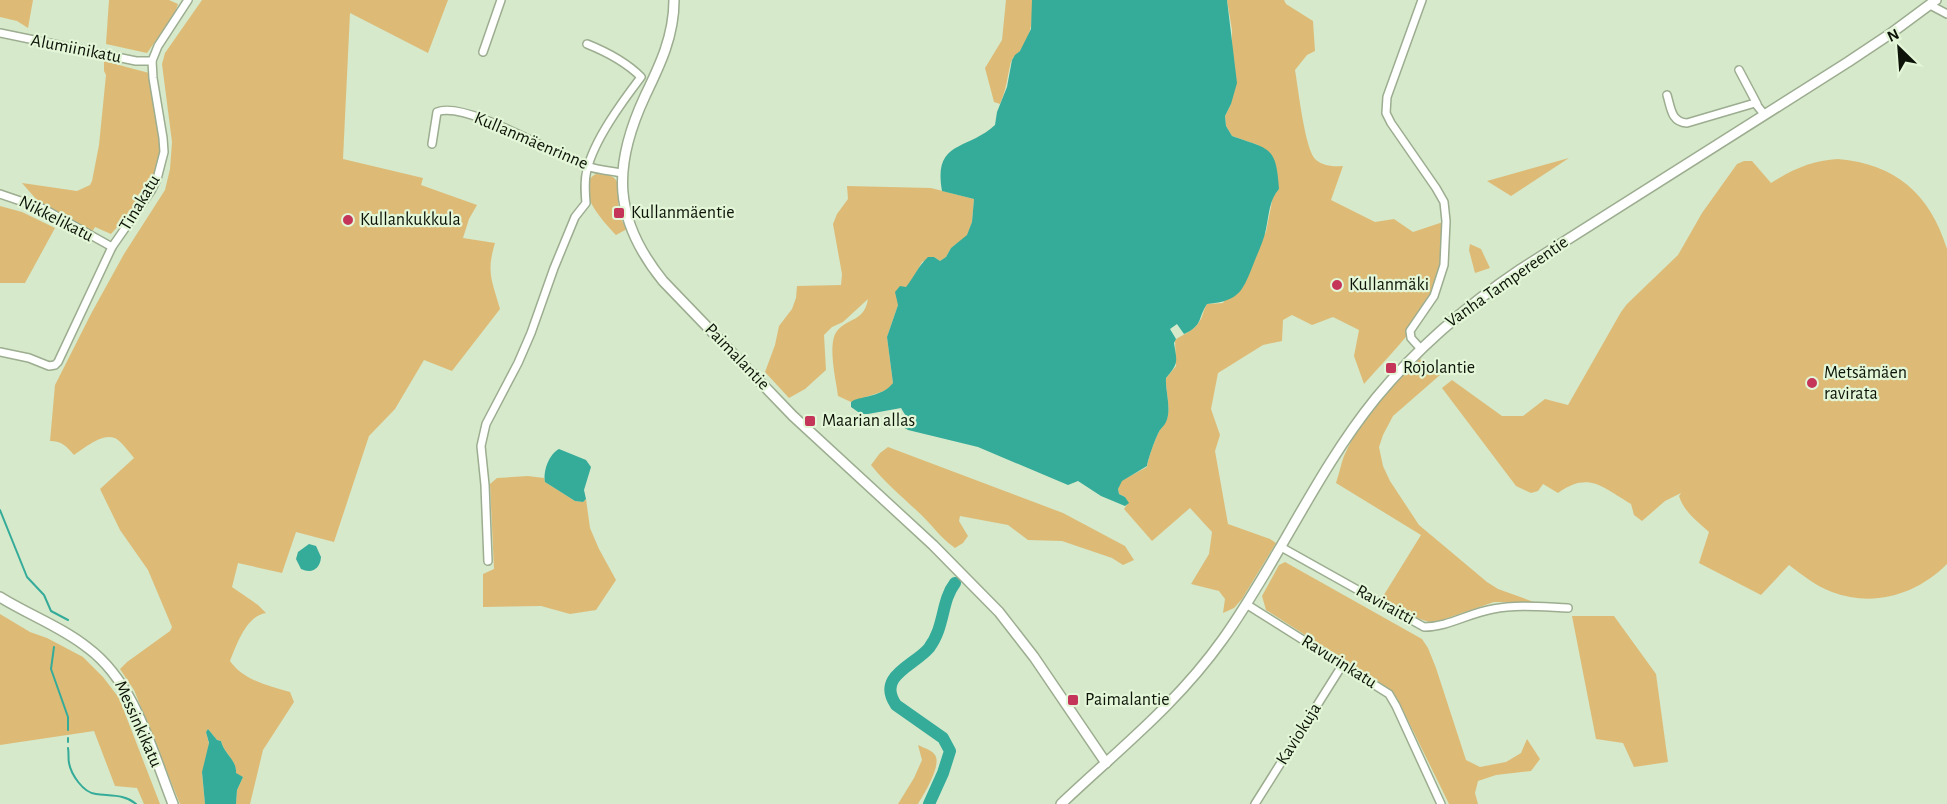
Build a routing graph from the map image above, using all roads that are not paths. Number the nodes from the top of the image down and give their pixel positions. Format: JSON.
{"nodes":[{"id":1,"x":188,"y":0,"type":"edge"},
{"id":2,"x":501,"y":0,"type":"edge"},
{"id":3,"x":674,"y":0,"type":"edge"},
{"id":4,"x":1422,"y":0,"type":"edge"},
{"id":5,"x":1933,"y":2,"type":"edge"},
{"id":6,"x":1947,"y":14,"type":"edge"},
{"id":7,"x":0,"y":33,"type":"edge"},
{"id":8,"x":587,"y":44,"type":"dead end"},
{"id":9,"x":483,"y":52,"type":"dead end"},
{"id":10,"x":152,"y":61,"type":"junction"},
{"id":11,"x":1739,"y":70,"type":"dead end"},
{"id":12,"x":1667,"y":95,"type":"dead end"},
{"id":13,"x":1757,"y":104,"type":"junction"},
{"id":14,"x":1764,"y":114,"type":"junction"},
{"id":15,"x":432,"y":144,"type":"dead end"},
{"id":16,"x":588,"y":166,"type":"junction"},
{"id":17,"x":622,"y":173,"type":"junction"},
{"id":18,"x":0,"y":194,"type":"edge"},
{"id":19,"x":112,"y":247,"type":"junction"},
{"id":20,"x":1420,"y":348,"type":"junction"},
{"id":21,"x":0,"y":352,"type":"edge"},
{"id":22,"x":1281,"y":547,"type":"junction"},
{"id":23,"x":488,"y":561,"type":"dead end"},
{"id":24,"x":0,"y":597,"type":"edge"},
{"id":25,"x":1246,"y":604,"type":"junction"},
{"id":26,"x":1568,"y":608,"type":"dead end"},
{"id":27,"x":1342,"y":664,"type":"junction"},
{"id":28,"x":1106,"y":763,"type":"junction"},
{"id":29,"x":173,"y":804,"type":"edge"},
{"id":30,"x":1062,"y":804,"type":"edge"},
{"id":31,"x":1255,"y":804,"type":"edge"},
{"id":32,"x":1442,"y":804,"type":"edge"}],
"edges":[{"from":1,"to":10,"type":"street"},
{"from":2,"to":9,"type":"street"},
{"from":3,"to":17,"type":"street","name":"Paimalantie"},
{"from":4,"to":20,"type":"street"},
{"from":5,"to":6,"type":"street"},
{"from":5,"to":14,"type":"street","name":"Vanha Tampereentie"},
{"from":7,"to":10,"type":"street","name":"Alumiinikatu"},
{"from":8,"to":16,"type":"street"},
{"from":10,"to":19,"type":"street","name":"Tinakatu"},
{"from":11,"to":13,"type":"street"},
{"from":12,"to":13,"type":"street"},
{"from":13,"to":14,"type":"street"},
{"from":14,"to":20,"type":"street","name":"Vanha Tampereentie"},
{"from":15,"to":16,"type":"street","name":"Kullanmäenrinne"},
{"from":16,"to":17,"type":"street","name":"Kullanmäenrinne"},
{"from":16,"to":23,"type":"street"},
{"from":17,"to":28,"type":"street","name":"Paimalantie"},
{"from":18,"to":19,"type":"street","name":"Nikkelikatu"},
{"from":19,"to":21,"type":"street","name":"Tinakatu"},
{"from":20,"to":22,"type":"street","name":"Vanha Tampereentie"},
{"from":22,"to":25,"type":"street","name":"Vanha Tampereentie"},
{"from":22,"to":26,"type":"street","name":"Raviraitti"},
{"from":24,"to":29,"type":"street","name":"Messinkikatu"},
{"from":25,"to":27,"type":"street","name":"Ravurinkatu"},
{"from":25,"to":28,"type":"street","name":"Vanha Tampereentie"},
{"from":27,"to":31,"type":"street","name":"Kaviokuja"},
{"from":27,"to":32,"type":"street","name":"Ravurinkatu"},
{"from":28,"to":30,"type":"street","name":"Vanha Tampereentie"}]}
